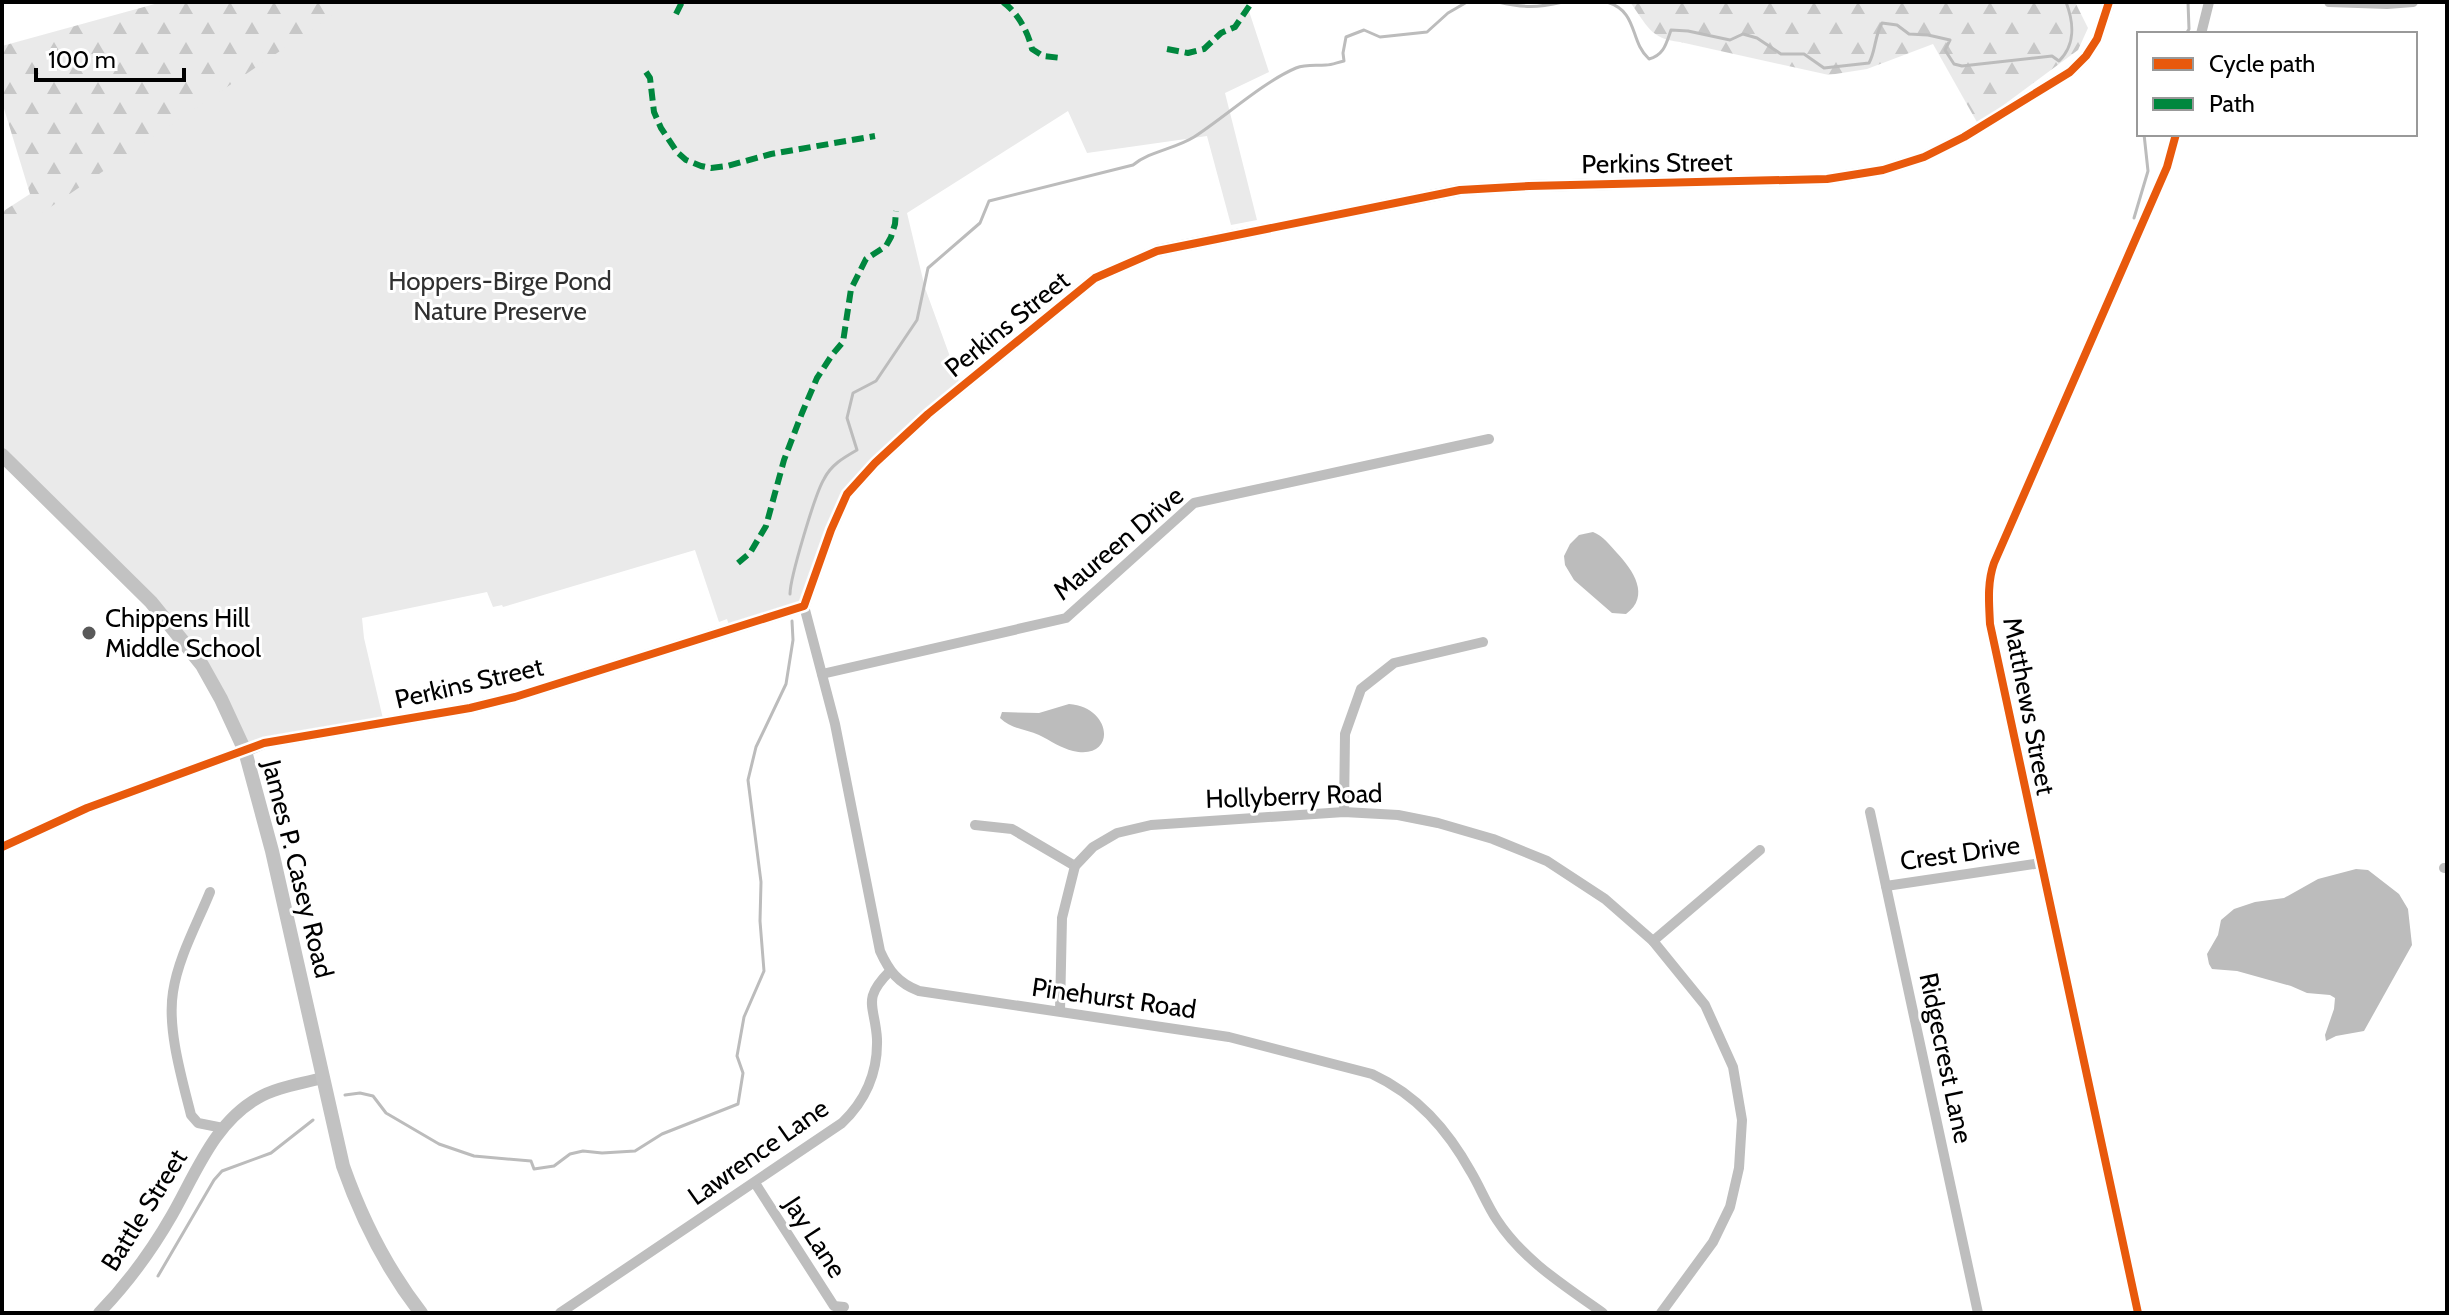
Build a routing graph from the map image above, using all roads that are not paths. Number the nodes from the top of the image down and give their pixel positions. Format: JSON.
{"nodes":[{"id":1,"x":2109,"y":2,"type":"edge"},
{"id":2,"x":2209,"y":2,"type":"edge"},
{"id":3,"x":2329,"y":2,"type":"edge"},
{"id":4,"x":2413,"y":2,"type":"edge"},
{"id":5,"x":2202,"y":32,"type":"edge"},
{"id":6,"x":2175,"y":136,"type":"edge"},
{"id":7,"x":1489,"y":439,"type":"dead end"},
{"id":8,"x":2,"y":455,"type":"edge"},
{"id":9,"x":804,"y":606,"type":"junction"},
{"id":10,"x":1483,"y":642,"type":"dead end"},
{"id":11,"x":822,"y":674,"type":"junction"},
{"id":12,"x":245,"y":751,"type":"junction"},
{"id":13,"x":1344,"y":812,"type":"junction"},
{"id":14,"x":1870,"y":812,"type":"dead end"},
{"id":15,"x":975,"y":825,"type":"dead end"},
{"id":16,"x":2,"y":847,"type":"edge"},
{"id":17,"x":1760,"y":850,"type":"dead end"},
{"id":18,"x":2041,"y":863,"type":"junction"},
{"id":19,"x":1075,"y":866,"type":"junction"},
{"id":20,"x":1886,"y":886,"type":"junction"},
{"id":21,"x":210,"y":892,"type":"dead end"},
{"id":22,"x":1653,"y":941,"type":"junction"},
{"id":23,"x":890,"y":971,"type":"junction"},
{"id":24,"x":1060,"y":1011,"type":"junction"},
{"id":25,"x":322,"y":1078,"type":"junction"},
{"id":26,"x":223,"y":1128,"type":"junction"},
{"id":27,"x":755,"y":1183,"type":"junction"},
{"id":28,"x":844,"y":1307,"type":"dead end"},
{"id":29,"x":99,"y":1313,"type":"edge"},
{"id":30,"x":421,"y":1313,"type":"edge"},
{"id":31,"x":560,"y":1313,"type":"edge"},
{"id":32,"x":1603,"y":1313,"type":"edge"},
{"id":33,"x":1661,"y":1313,"type":"edge"},
{"id":34,"x":1978,"y":1313,"type":"edge"},
{"id":35,"x":2138,"y":1313,"type":"edge"}],
"edges":[{"from":1,"to":9,"type":"street","name":"Perkins Street"},
{"from":2,"to":5,"type":"street"},
{"from":3,"to":4,"type":"street"},
{"from":6,"to":18,"type":"street","name":"Matthews Street"},
{"from":7,"to":11,"type":"street","name":"Maureen Drive"},
{"from":8,"to":12,"type":"main road","name":"James P. Casey Road"},
{"from":9,"to":11,"type":"street"},
{"from":9,"to":12,"type":"street","name":"Perkins Street"},
{"from":10,"to":13,"type":"street"},
{"from":11,"to":23,"type":"street"},
{"from":12,"to":16,"type":"street","name":"Perkins Street"},
{"from":12,"to":25,"type":"main road","name":"James P. Casey Road"},
{"from":13,"to":19,"type":"street","name":"Hollyberry Road"},
{"from":13,"to":22,"type":"street","name":"Hollyberry Road"},
{"from":14,"to":20,"type":"street","name":"Ridgecrest Lane"},
{"from":15,"to":19,"type":"street"},
{"from":17,"to":22,"type":"street"},
{"from":18,"to":20,"type":"street","name":"Crest Drive"},
{"from":18,"to":35,"type":"street","name":"Matthews Street"},
{"from":19,"to":24,"type":"street"},
{"from":20,"to":34,"type":"street","name":"Ridgecrest Lane"},
{"from":21,"to":26,"type":"street","name":"Battle Street"},
{"from":22,"to":33,"type":"street","name":"Hollyberry Road"},
{"from":23,"to":24,"type":"street","name":"Pinehurst Road"},
{"from":23,"to":27,"type":"street","name":"Lawrence Lane"},
{"from":24,"to":32,"type":"street","name":"Pinehurst Road"},
{"from":25,"to":26,"type":"street","name":"Battle Street"},
{"from":25,"to":30,"type":"main road","name":"James P. Casey Road"},
{"from":26,"to":29,"type":"street","name":"Battle Street"},
{"from":27,"to":28,"type":"street","name":"Jay Lane"},
{"from":27,"to":31,"type":"street","name":"Lawrence Lane"}]}
